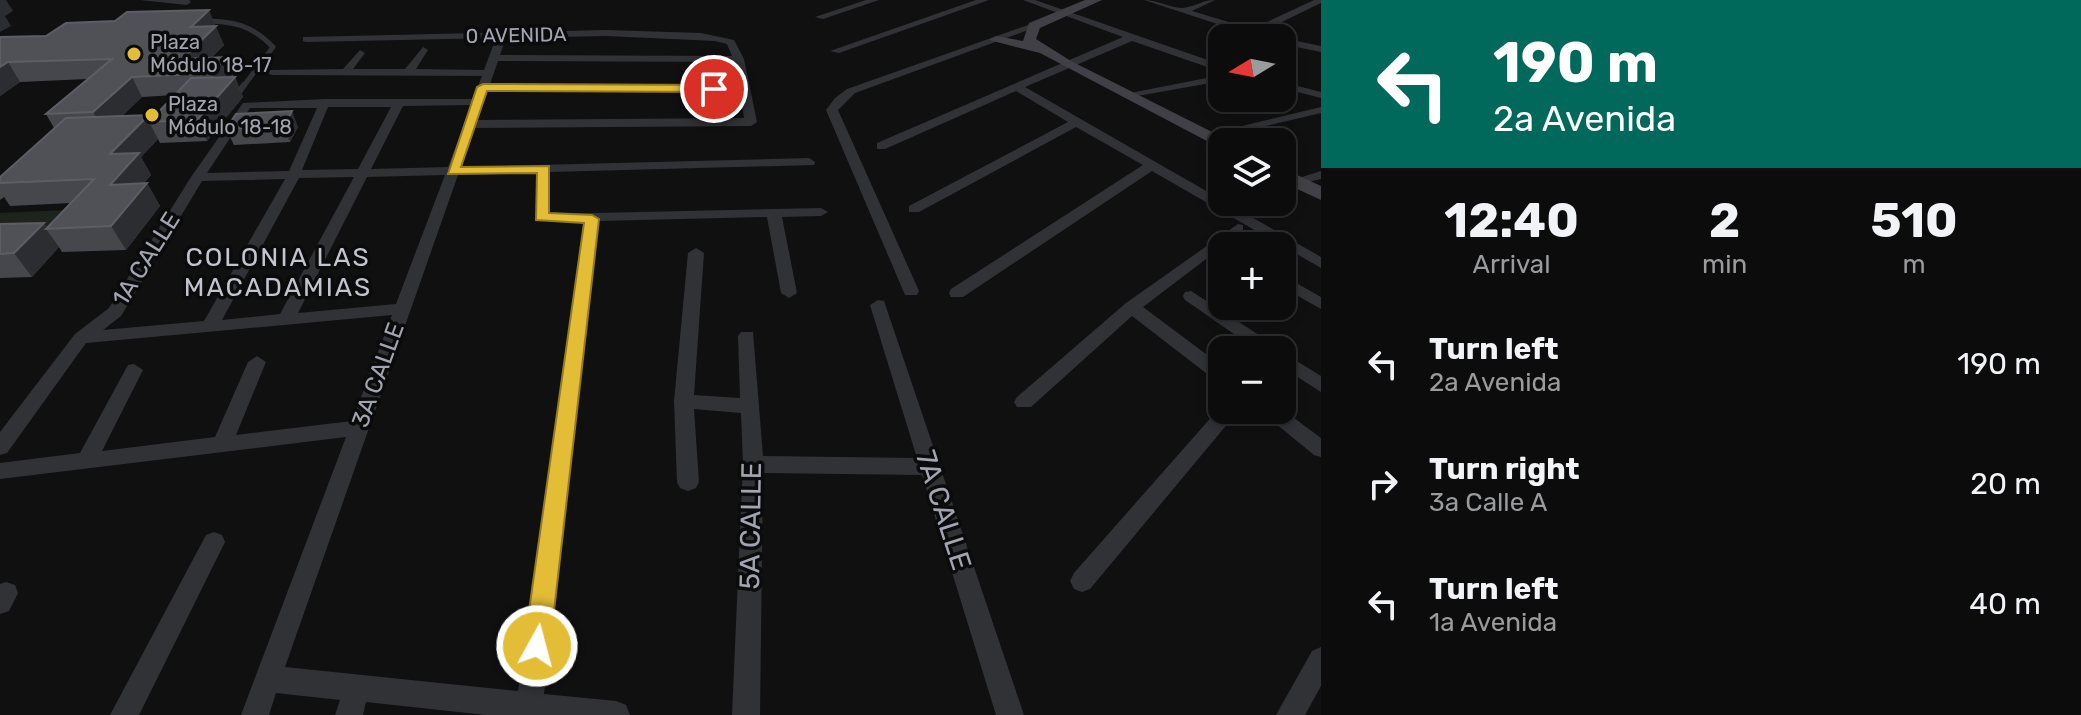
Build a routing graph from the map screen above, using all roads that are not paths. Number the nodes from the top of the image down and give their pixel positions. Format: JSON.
{"nodes":[{"id":1,"x":144,"y":0,"type":"edge"},
{"id":2,"x":875,"y":0,"type":"edge"},
{"id":3,"x":985,"y":0,"type":"edge"},
{"id":4,"x":1027,"y":0,"type":"edge"},
{"id":5,"x":1096,"y":0,"type":"edge"},
{"id":6,"x":1148,"y":0,"type":"edge"},
{"id":7,"x":1211,"y":0,"type":"edge"},
{"id":8,"x":1321,"y":0,"type":"edge"},
{"id":9,"x":187,"y":2,"type":"dead end"},
{"id":10,"x":1183,"y":11,"type":"junction"},
{"id":11,"x":1061,"y":13,"type":"junction"},
{"id":12,"x":820,"y":17,"type":"dead end"},
{"id":13,"x":191,"y":21,"type":"edge"},
{"id":14,"x":1224,"y":24,"type":"edge"},
{"id":15,"x":1271,"y":24,"type":"edge"},
{"id":16,"x":1034,"y":26,"type":"junction"},
{"id":17,"x":502,"y":35,"type":"junction"},
{"id":18,"x":1130,"y":38,"type":"junction"},
{"id":19,"x":306,"y":39,"type":"dead end"},
{"id":20,"x":996,"y":40,"type":"junction"},
{"id":21,"x":1296,"y":44,"type":"edge"},
{"id":22,"x":1039,"y":49,"type":"junction"},
{"id":23,"x":1321,"y":49,"type":"edge"},
{"id":24,"x":423,"y":50,"type":"dead end"},
{"id":25,"x":835,"y":51,"type":"dead end"},
{"id":26,"x":360,"y":53,"type":"dead end"},
{"id":27,"x":739,"y":59,"type":"junction"},
{"id":28,"x":1066,"y":64,"type":"junction"},
{"id":29,"x":1208,"y":64,"type":"edge"},
{"id":30,"x":282,"y":69,"type":"dead end"},
{"id":31,"x":346,"y":72,"type":"junction"},
{"id":32,"x":409,"y":72,"type":"junction"},
{"id":33,"x":486,"y":80,"type":"junction"},
{"id":34,"x":1208,"y":80,"type":"edge"},
{"id":35,"x":1015,"y":86,"type":"junction"},
{"id":36,"x":743,"y":89,"type":"junction"},
{"id":37,"x":1296,"y":89,"type":"edge"},
{"id":38,"x":239,"y":92,"type":"dead end"},
{"id":39,"x":1126,"y":95,"type":"junction"},
{"id":40,"x":1321,"y":95,"type":"edge"},
{"id":41,"x":400,"y":101,"type":"junction"},
{"id":42,"x":325,"y":102,"type":"junction"},
{"id":43,"x":1321,"y":110,"type":"edge"},
{"id":44,"x":1076,"y":122,"type":"junction"},
{"id":45,"x":470,"y":124,"type":"junction"},
{"id":46,"x":1257,"y":128,"type":"edge"},
{"id":47,"x":1208,"y":137,"type":"edge"},
{"id":48,"x":881,"y":146,"type":"dead end"},
{"id":49,"x":809,"y":162,"type":"dead end"},
{"id":50,"x":1151,"y":166,"type":"junction"},
{"id":51,"x":544,"y":169,"type":"junction"},
{"id":52,"x":452,"y":171,"type":"junction"},
{"id":53,"x":363,"y":173,"type":"junction"},
{"id":54,"x":294,"y":175,"type":"junction"},
{"id":55,"x":1321,"y":175,"type":"edge"},
{"id":56,"x":198,"y":177,"type":"junction"},
{"id":57,"x":1296,"y":177,"type":"edge"},
{"id":58,"x":1296,"y":182,"type":"edge"},
{"id":59,"x":1321,"y":194,"type":"edge"},
{"id":60,"x":914,"y":209,"type":"dead end"},
{"id":61,"x":821,"y":212,"type":"dead end"},
{"id":62,"x":774,"y":214,"type":"junction"},
{"id":63,"x":592,"y":219,"type":"junction"},
{"id":64,"x":1238,"y":228,"type":"dead end"},
{"id":65,"x":696,"y":253,"type":"dead end"},
{"id":66,"x":1321,"y":263,"type":"edge"},
{"id":67,"x":1296,"y":289,"type":"edge"},
{"id":68,"x":911,"y":291,"type":"dead end"},
{"id":69,"x":789,"y":293,"type":"dead end"},
{"id":70,"x":957,"y":293,"type":"dead end"},
{"id":71,"x":1191,"y":296,"type":"dead end"},
{"id":72,"x":1321,"y":304,"type":"edge"},
{"id":73,"x":878,"y":305,"type":"dead end"},
{"id":74,"x":1132,"y":307,"type":"junction"},
{"id":75,"x":402,"y":309,"type":"junction"},
{"id":76,"x":286,"y":320,"type":"junction"},
{"id":77,"x":209,"y":327,"type":"junction"},
{"id":78,"x":747,"y":336,"type":"dead end"},
{"id":79,"x":1250,"y":336,"type":"edge"},
{"id":80,"x":81,"y":338,"type":"junction"},
{"id":81,"x":257,"y":362,"type":"dead end"},
{"id":82,"x":1208,"y":364,"type":"edge"},
{"id":83,"x":1296,"y":368,"type":"edge"},
{"id":84,"x":134,"y":370,"type":"dead end"},
{"id":85,"x":1321,"y":385,"type":"edge"},
{"id":86,"x":684,"y":401,"type":"junction"},
{"id":87,"x":1024,"y":402,"type":"dead end"},
{"id":88,"x":749,"y":406,"type":"junction"},
{"id":89,"x":1217,"y":424,"type":"edge"},
{"id":90,"x":1288,"y":424,"type":"edge"},
{"id":91,"x":359,"y":428,"type":"junction"},
{"id":92,"x":221,"y":446,"type":"junction"},
{"id":93,"x":0,"y":447,"type":"edge"},
{"id":94,"x":1321,"y":449,"type":"edge"},
{"id":95,"x":86,"y":461,"type":"junction"},
{"id":96,"x":753,"y":464,"type":"junction"},
{"id":97,"x":930,"y":467,"type":"junction"},
{"id":98,"x":0,"y":471,"type":"edge"},
{"id":99,"x":688,"y":482,"type":"dead end"},
{"id":100,"x":214,"y":542,"type":"dead end"},
{"id":101,"x":1082,"y":581,"type":"dead end"},
{"id":102,"x":1321,"y":660,"type":"edge"},
{"id":103,"x":269,"y":679,"type":"junction"},
{"id":104,"x":352,"y":703,"type":"edge"},
{"id":105,"x":518,"y":710,"type":"edge"},
{"id":106,"x":124,"y":715,"type":"edge"},
{"id":107,"x":255,"y":715,"type":"edge"},
{"id":108,"x":616,"y":715,"type":"edge"},
{"id":109,"x":746,"y":715,"type":"edge"},
{"id":110,"x":1010,"y":715,"type":"edge"},
{"id":111,"x":1290,"y":715,"type":"edge"}],
"edges":[{"from":1,"to":9,"type":"street"},
{"from":2,"to":12,"type":"street"},
{"from":3,"to":25,"type":"street"},
{"from":4,"to":11,"type":"street"},
{"from":5,"to":11,"type":"main road"},
{"from":6,"to":10,"type":"street"},
{"from":7,"to":10,"type":"street"},
{"from":8,"to":15,"type":"street"},
{"from":10,"to":14,"type":"street"},
{"from":11,"to":16,"type":"main road"},
{"from":11,"to":18,"type":"street"},
{"from":13,"to":38,"type":"lane"},
{"from":16,"to":20,"type":"street"},
{"from":16,"to":22,"type":"main road"},
{"from":17,"to":19,"type":"street","name":"0 AVENIDA"},
{"from":17,"to":27,"type":"street","name":"0 AVENIDA"},
{"from":17,"to":33,"type":"street","name":"3A CALLE"},
{"from":18,"to":28,"type":"street"},
{"from":18,"to":29,"type":"street"},
{"from":20,"to":22,"type":"main road"},
{"from":20,"to":68,"type":"street"},
{"from":21,"to":23,"type":"street"},
{"from":22,"to":28,"type":"main road"},
{"from":24,"to":32,"type":"street"},
{"from":26,"to":31,"type":"street"},
{"from":27,"to":33,"type":"street"},
{"from":27,"to":36,"type":"street"},
{"from":28,"to":35,"type":"street"},
{"from":28,"to":39,"type":"main road"},
{"from":30,"to":31,"type":"street"},
{"from":31,"to":32,"type":"street"},
{"from":32,"to":33,"type":"street"},
{"from":33,"to":36,"type":"street"},
{"from":33,"to":41,"type":"street"},
{"from":33,"to":45,"type":"street","name":"3A CALLE"},
{"from":34,"to":39,"type":"street"},
{"from":35,"to":44,"type":"street"},
{"from":35,"to":48,"type":"street"},
{"from":36,"to":45,"type":"street"},
{"from":37,"to":40,"type":"street"},
{"from":39,"to":47,"type":"main road"},
{"from":41,"to":42,"type":"street"},
{"from":41,"to":53,"type":"street"},
{"from":42,"to":54,"type":"street"},
{"from":42,"to":56,"type":"street","name":"1A CALLE"},
{"from":43,"to":46,"type":"street"},
{"from":44,"to":50,"type":"street"},
{"from":44,"to":60,"type":"street"},
{"from":45,"to":52,"type":"street","name":"3A CALLE"},
{"from":49,"to":51,"type":"street"},
{"from":50,"to":66,"type":"street"},
{"from":50,"to":70,"type":"street"},
{"from":51,"to":52,"type":"street"},
{"from":51,"to":63,"type":"street"},
{"from":52,"to":53,"type":"street"},
{"from":52,"to":75,"type":"street","name":"3A CALLE"},
{"from":53,"to":54,"type":"street"},
{"from":53,"to":76,"type":"street"},
{"from":54,"to":56,"type":"street"},
{"from":54,"to":77,"type":"street"},
{"from":55,"to":57,"type":"street"},
{"from":56,"to":80,"type":"street","name":"1A CALLE"},
{"from":58,"to":59,"type":"main road"},
{"from":61,"to":62,"type":"street"},
{"from":62,"to":63,"type":"street"},
{"from":62,"to":69,"type":"street"},
{"from":63,"to":105,"type":"street"},
{"from":64,"to":74,"type":"street"},
{"from":65,"to":86,"type":"street"},
{"from":67,"to":72,"type":"street"},
{"from":71,"to":79,"type":"street"},
{"from":73,"to":97,"type":"street","name":"7A CALLE"},
{"from":74,"to":82,"type":"street"},
{"from":74,"to":87,"type":"street"},
{"from":75,"to":76,"type":"street"},
{"from":75,"to":91,"type":"street","name":"3A CALLE"},
{"from":76,"to":77,"type":"street"},
{"from":77,"to":80,"type":"street"},
{"from":78,"to":88,"type":"street","name":"5A CALLE"},
{"from":80,"to":93,"type":"street","name":"1A CALLE"},
{"from":81,"to":92,"type":"street"},
{"from":83,"to":85,"type":"street"},
{"from":84,"to":95,"type":"street"},
{"from":86,"to":88,"type":"street"},
{"from":86,"to":99,"type":"street"},
{"from":88,"to":96,"type":"street","name":"5A CALLE"},
{"from":89,"to":101,"type":"street"},
{"from":90,"to":94,"type":"street"},
{"from":91,"to":92,"type":"street"},
{"from":91,"to":103,"type":"street","name":"3A CALLE"},
{"from":92,"to":95,"type":"street"},
{"from":95,"to":98,"type":"street"},
{"from":96,"to":97,"type":"street"},
{"from":96,"to":109,"type":"street","name":"5A CALLE"},
{"from":97,"to":110,"type":"street","name":"7A CALLE"},
{"from":100,"to":106,"type":"street"},
{"from":102,"to":111,"type":"street"},
{"from":103,"to":104,"type":"street"},
{"from":103,"to":107,"type":"street","name":"3A CALLE"},
{"from":104,"to":105,"type":"street"},
{"from":105,"to":108,"type":"street"}]}
